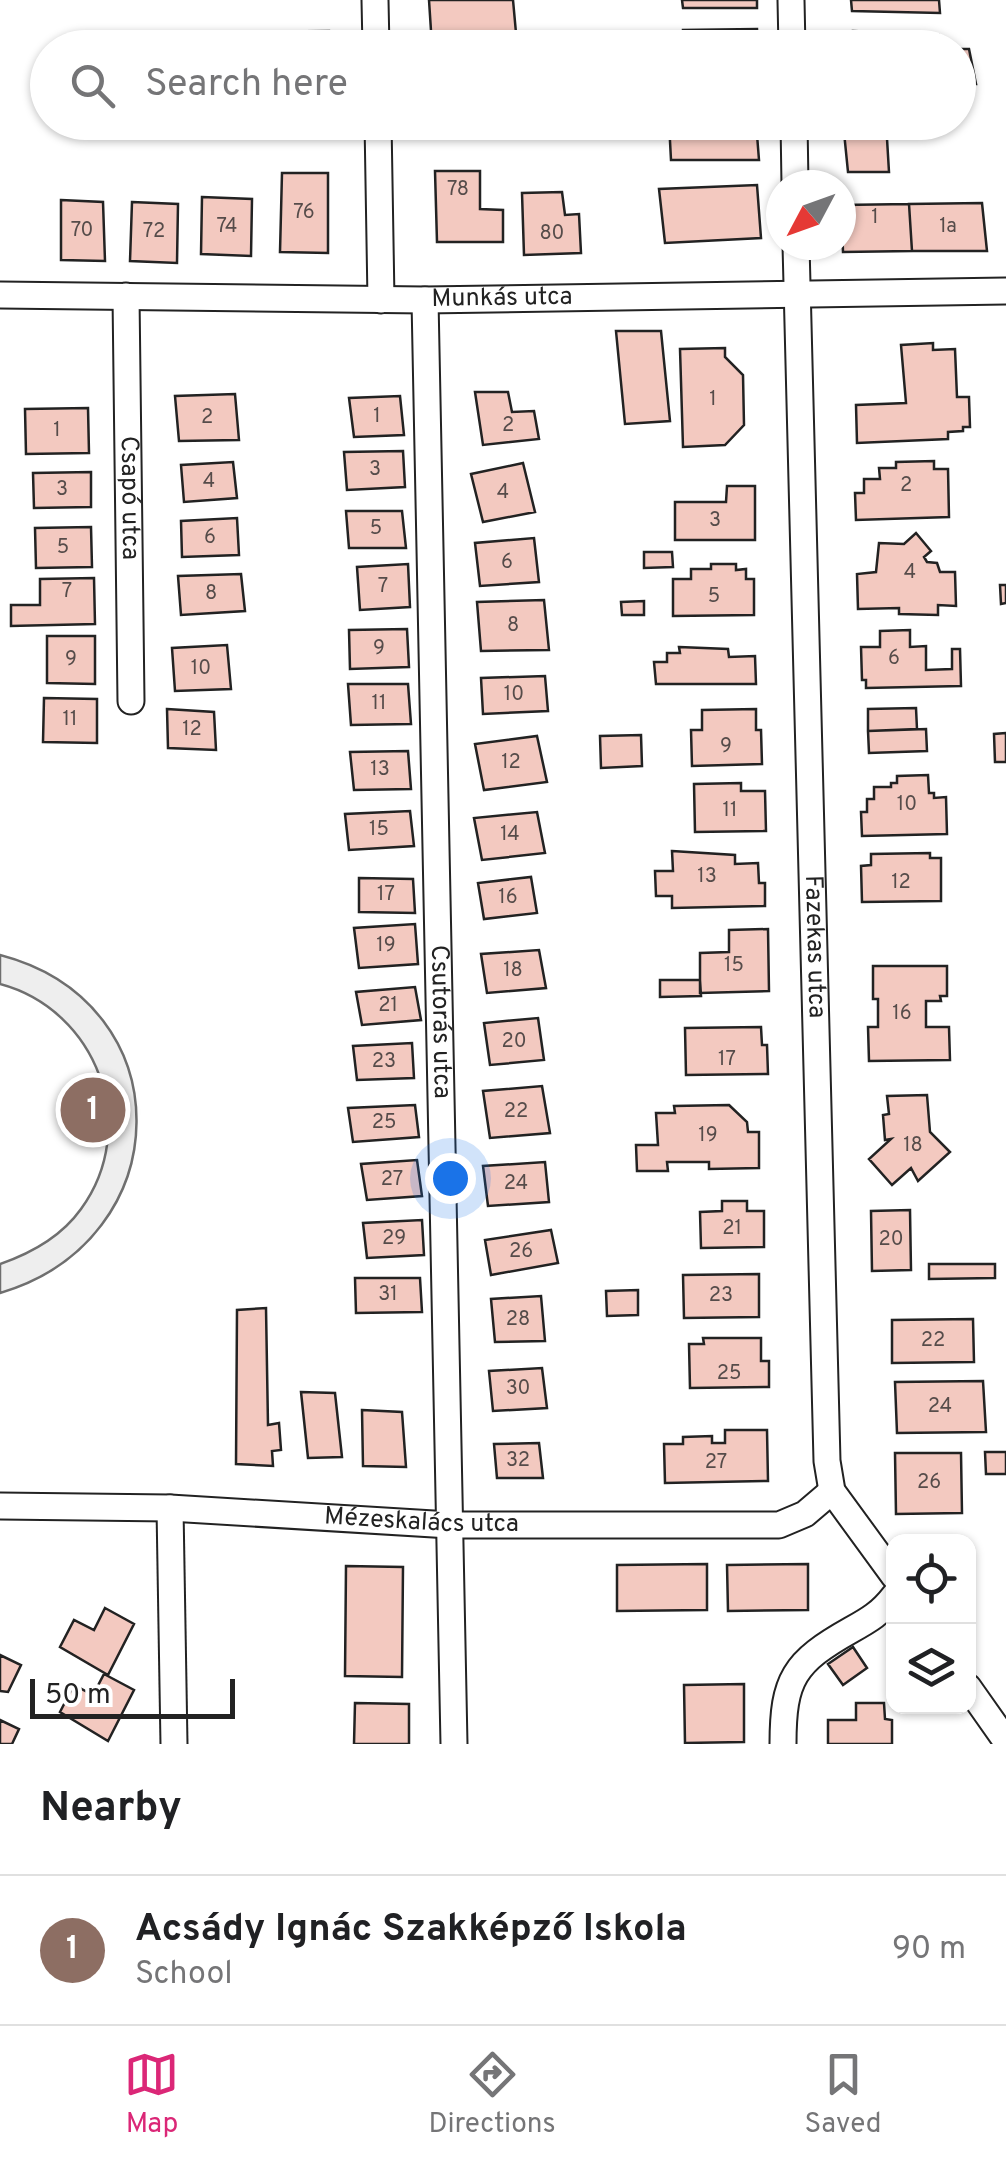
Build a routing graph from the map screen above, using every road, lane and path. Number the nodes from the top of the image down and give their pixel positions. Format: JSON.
{"nodes":[{"id":1,"x":376,"y":0,"type":"edge"},
{"id":2,"x":791,"y":0,"type":"edge"},
{"id":3,"x":376,"y":30,"type":"edge"},
{"id":4,"x":792,"y":30,"type":"edge"},
{"id":5,"x":378,"y":140,"type":"edge"},
{"id":6,"x":794,"y":140,"type":"edge"},
{"id":7,"x":795,"y":170,"type":"edge"},
{"id":8,"x":796,"y":260,"type":"edge"},
{"id":9,"x":1006,"y":291,"type":"edge"},
{"id":10,"x":0,"y":295,"type":"edge"},
{"id":11,"x":126,"y":296,"type":"junction"},
{"id":12,"x":797,"y":296,"type":"junction"},
{"id":13,"x":381,"y":300,"type":"junction"},
{"id":14,"x":426,"y":300,"type":"junction"},
{"id":15,"x":131,"y":701,"type":"dead end"},
{"id":16,"x":832,"y":1491,"type":"junction"},
{"id":17,"x":0,"y":1506,"type":"edge"},
{"id":18,"x":170,"y":1508,"type":"junction"},
{"id":19,"x":450,"y":1525,"type":"junction"},
{"id":20,"x":886,"y":1565,"type":"edge"},
{"id":21,"x":886,"y":1606,"type":"edge"},
{"id":22,"x":976,"y":1698,"type":"edge"},
{"id":23,"x":1006,"y":1742,"type":"edge"},
{"id":24,"x":174,"y":1744,"type":"edge"},
{"id":25,"x":454,"y":1744,"type":"edge"},
{"id":26,"x":783,"y":1744,"type":"edge"}],
"edges":[{"from":1,"to":3,"type":"street"},
{"from":2,"to":4,"type":"street"},
{"from":5,"to":13,"type":"street"},
{"from":6,"to":7,"type":"street"},
{"from":8,"to":12,"type":"street","name":"Fazekas utca"},
{"from":9,"to":12,"type":"street","name":"Munkás utca"},
{"from":10,"to":11,"type":"street","name":"Munkás utca"},
{"from":11,"to":13,"type":"street","name":"Munkás utca"},
{"from":11,"to":15,"type":"street","name":"Csapó utca"},
{"from":12,"to":14,"type":"street","name":"Munkás utca"},
{"from":12,"to":16,"type":"street","name":"Fazekas utca"},
{"from":13,"to":14,"type":"street","name":"Munkás utca"},
{"from":14,"to":19,"type":"street","name":"Csutorás utca"},
{"from":16,"to":19,"type":"street","name":"Mézeskalács utca"},
{"from":16,"to":20,"type":"street","name":"Fazekas utca"},
{"from":17,"to":18,"type":"street","name":"Mézeskalács utca"},
{"from":18,"to":19,"type":"street","name":"Mézeskalács utca"},
{"from":18,"to":24,"type":"street"},
{"from":19,"to":25,"type":"street","name":"Csutorás utca"},
{"from":21,"to":26,"type":"street"},
{"from":22,"to":23,"type":"street"}]}
